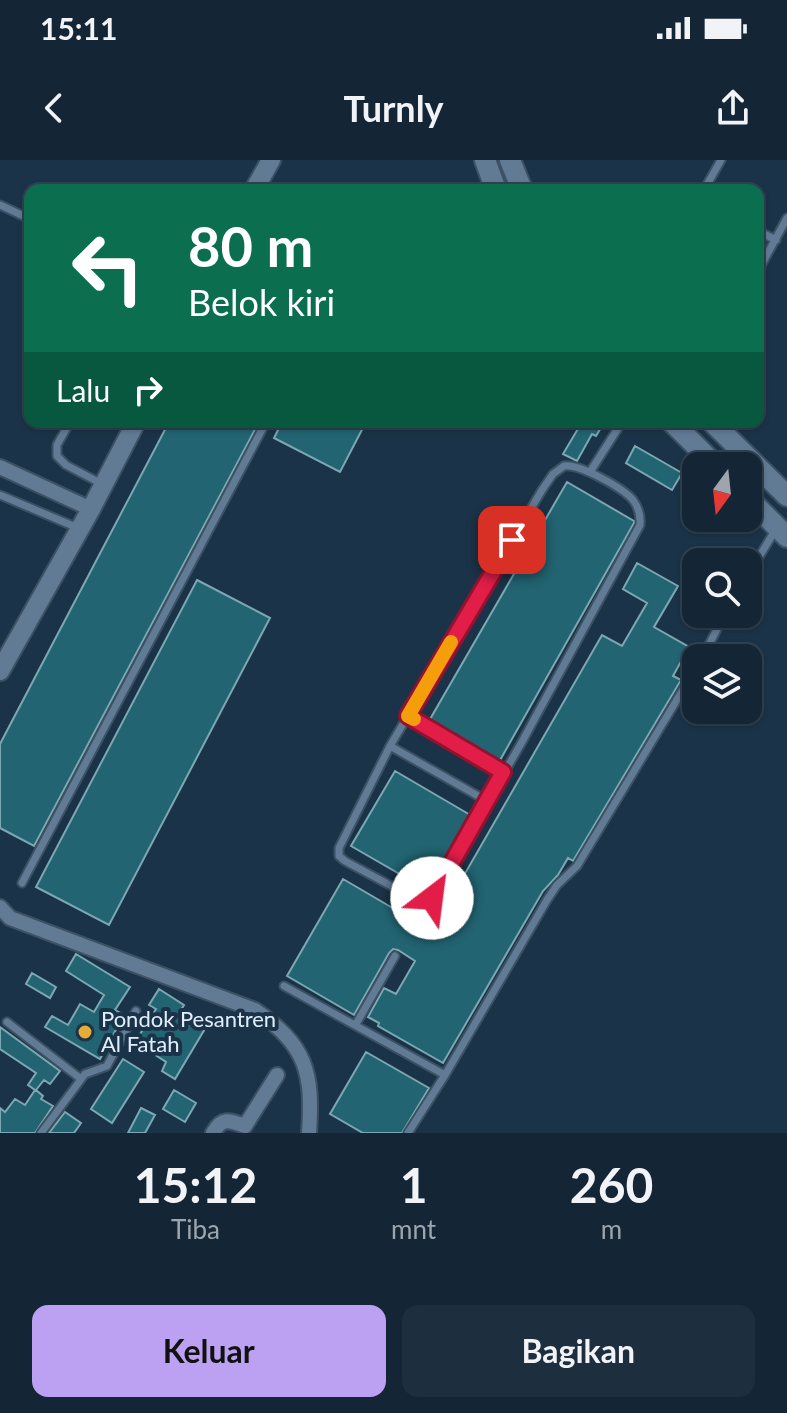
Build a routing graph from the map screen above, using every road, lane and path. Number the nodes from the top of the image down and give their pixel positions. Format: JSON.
{"nodes":[{"id":1,"x":271,"y":160,"type":"edge"},
{"id":2,"x":485,"y":160,"type":"edge"},
{"id":3,"x":510,"y":160,"type":"edge"},
{"id":4,"x":721,"y":160,"type":"edge"},
{"id":5,"x":257,"y":184,"type":"edge"},
{"id":6,"x":490,"y":184,"type":"edge"},
{"id":7,"x":520,"y":184,"type":"edge"},
{"id":8,"x":707,"y":184,"type":"edge"},
{"id":9,"x":0,"y":205,"type":"edge"},
{"id":10,"x":24,"y":216,"type":"edge"},
{"id":11,"x":787,"y":218,"type":"edge"},
{"id":12,"x":764,"y":234,"type":"edge"},
{"id":13,"x":776,"y":240,"type":"junction"},
{"id":14,"x":764,"y":261,"type":"edge"},
{"id":15,"x":67,"y":428,"type":"edge"},
{"id":16,"x":133,"y":428,"type":"edge"},
{"id":17,"x":263,"y":428,"type":"edge"},
{"id":18,"x":618,"y":428,"type":"edge"},
{"id":19,"x":678,"y":428,"type":"edge"},
{"id":20,"x":718,"y":428,"type":"edge"},
{"id":21,"x":702,"y":452,"type":"edge"},
{"id":22,"x":0,"y":467,"type":"edge"},
{"id":23,"x":590,"y":472,"type":"junction"},
{"id":24,"x":104,"y":485,"type":"junction"},
{"id":25,"x":0,"y":495,"type":"edge"},
{"id":26,"x":787,"y":496,"type":"edge"},
{"id":27,"x":91,"y":509,"type":"junction"},
{"id":28,"x":762,"y":513,"type":"edge"},
{"id":29,"x":80,"y":529,"type":"junction"},
{"id":30,"x":780,"y":532,"type":"edge"},
{"id":31,"x":762,"y":552,"type":"edge"},
{"id":32,"x":0,"y":671,"type":"edge"},
{"id":33,"x":682,"y":691,"type":"edge"},
{"id":34,"x":408,"y":716,"type":"junction"},
{"id":35,"x":390,"y":746,"type":"junction"},
{"id":36,"x":503,"y":772,"type":"junction"},
{"id":37,"x":487,"y":801,"type":"junction"},
{"id":38,"x":22,"y":883,"type":"dead end"},
{"id":39,"x":1,"y":913,"type":"edge"},
{"id":40,"x":395,"y":956,"type":"dead end"},
{"id":41,"x":284,"y":986,"type":"dead end"},
{"id":42,"x":136,"y":1011,"type":"dead end"},
{"id":43,"x":7,"y":1022,"type":"dead end"},
{"id":44,"x":356,"y":1024,"type":"junction"},
{"id":45,"x":277,"y":1075,"type":"dead end"},
{"id":46,"x":445,"y":1075,"type":"junction"},
{"id":47,"x":81,"y":1079,"type":"junction"},
{"id":48,"x":243,"y":1130,"type":"edge"},
{"id":49,"x":41,"y":1133,"type":"edge"},
{"id":50,"x":213,"y":1133,"type":"edge"},
{"id":51,"x":309,"y":1133,"type":"edge"},
{"id":52,"x":408,"y":1133,"type":"edge"}],
"edges":[{"from":1,"to":5,"type":"street"},
{"from":2,"to":6,"type":"main road"},
{"from":3,"to":7,"type":"main road"},
{"from":4,"to":8,"type":"lane"},
{"from":9,"to":10,"type":"lane"},
{"from":11,"to":13,"type":"lane"},
{"from":12,"to":13,"type":"lane"},
{"from":13,"to":14,"type":"lane"},
{"from":15,"to":24,"type":"lane"},
{"from":16,"to":24,"type":"street"},
{"from":17,"to":38,"type":"lane"},
{"from":18,"to":23,"type":"lane"},
{"from":19,"to":21,"type":"main road"},
{"from":20,"to":26,"type":"main road"},
{"from":22,"to":27,"type":"street"},
{"from":23,"to":34,"type":"lane"},
{"from":23,"to":36,"type":"lane"},
{"from":24,"to":27,"type":"street"},
{"from":25,"to":29,"type":"lane"},
{"from":27,"to":29,"type":"street"},
{"from":28,"to":30,"type":"main road"},
{"from":29,"to":32,"type":"street"},
{"from":30,"to":31,"type":"lane"},
{"from":33,"to":46,"type":"lane"},
{"from":34,"to":35,"type":"lane"},
{"from":34,"to":36,"type":"lane"},
{"from":35,"to":37,"type":"lane"},
{"from":35,"to":37,"type":"lane"},
{"from":36,"to":37,"type":"lane"},
{"from":39,"to":51,"type":"street"},
{"from":40,"to":44,"type":"lane"},
{"from":41,"to":44,"type":"lane"},
{"from":42,"to":47,"type":"lane"},
{"from":43,"to":47,"type":"lane"},
{"from":44,"to":46,"type":"lane"},
{"from":45,"to":48,"type":"street"},
{"from":46,"to":52,"type":"lane"},
{"from":47,"to":49,"type":"lane"},
{"from":48,"to":50,"type":"street"}]}
